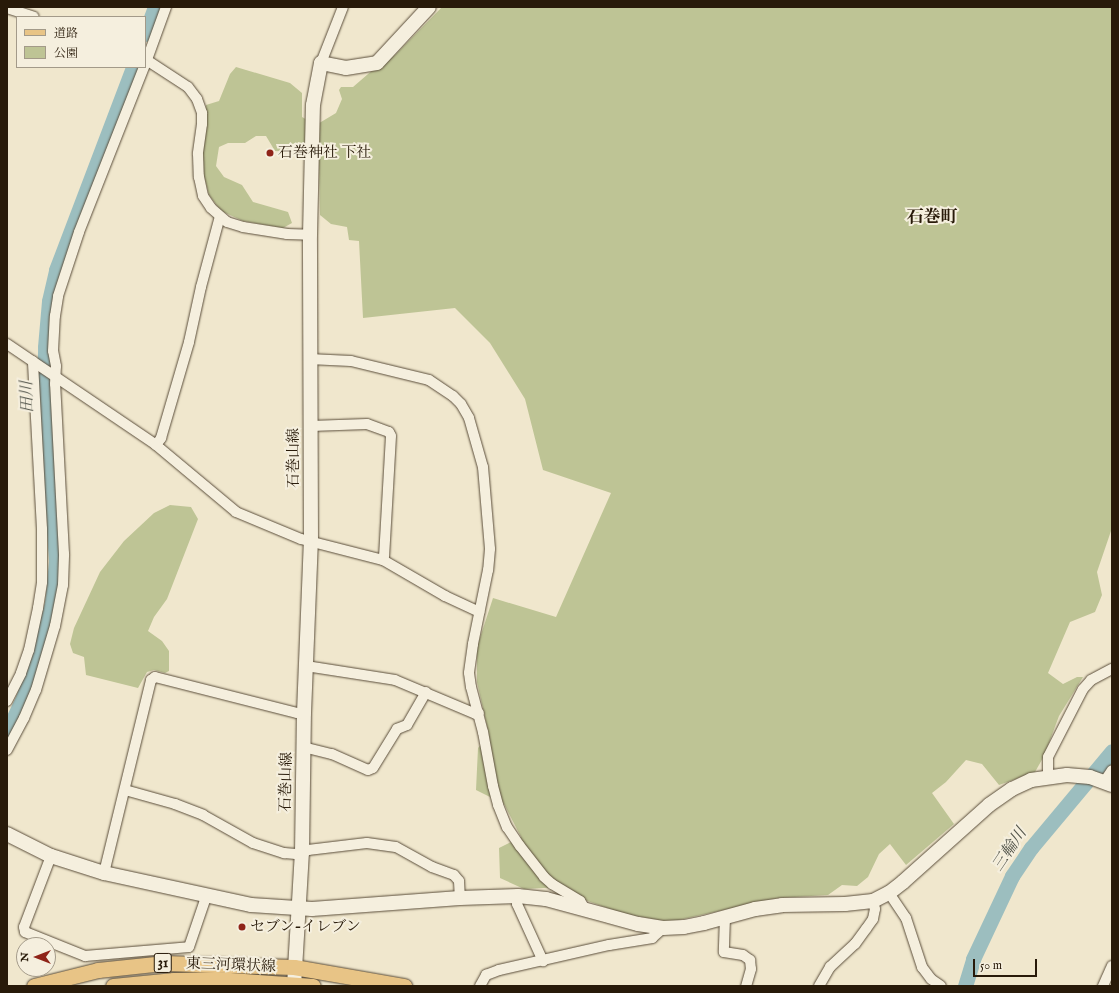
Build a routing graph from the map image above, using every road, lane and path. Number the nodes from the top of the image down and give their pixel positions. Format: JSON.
{"nodes":[{"id":1,"x":166,"y":7,"type":"edge"},
{"id":2,"x":343,"y":7,"type":"edge"},
{"id":3,"x":429,"y":7,"type":"edge"},
{"id":4,"x":7,"y":8,"type":"edge"},
{"id":5,"x":31,"y":16,"type":"edge"},
{"id":6,"x":146,"y":60,"type":"edge"},
{"id":7,"x":321,"y":63,"type":"junction"},
{"id":8,"x":146,"y":64,"type":"edge"},
{"id":9,"x":143,"y":68,"type":"edge"},
{"id":10,"x":220,"y":216,"type":"junction"},
{"id":11,"x":310,"y":235,"type":"junction"},
{"id":12,"x":7,"y":344,"type":"edge"},
{"id":13,"x":309,"y":359,"type":"junction"},
{"id":14,"x":35,"y":362,"type":"junction"},
{"id":15,"x":53,"y":375,"type":"junction"},
{"id":16,"x":311,"y":426,"type":"junction"},
{"id":17,"x":156,"y":444,"type":"junction"},
{"id":18,"x":311,"y":541,"type":"junction"},
{"id":19,"x":382,"y":560,"type":"junction"},
{"id":20,"x":480,"y":612,"type":"junction"},
{"id":21,"x":306,"y":666,"type":"junction"},
{"id":22,"x":1112,"y":669,"type":"edge"},
{"id":23,"x":426,"y":692,"type":"junction"},
{"id":24,"x":7,"y":701,"type":"edge"},
{"id":25,"x":304,"y":713,"type":"junction"},
{"id":26,"x":479,"y":713,"type":"junction"},
{"id":27,"x":303,"y":747,"type":"junction"},
{"id":28,"x":7,"y":750,"type":"edge"},
{"id":29,"x":1112,"y":770,"type":"edge"},
{"id":30,"x":1048,"y":776,"type":"junction"},
{"id":31,"x":1105,"y":782,"type":"edge"},
{"id":32,"x":125,"y":790,"type":"junction"},
{"id":33,"x":7,"y":834,"type":"edge"},
{"id":34,"x":302,"y":853,"type":"junction"},
{"id":35,"x":52,"y":856,"type":"junction"},
{"id":36,"x":104,"y":873,"type":"junction"},
{"id":37,"x":889,"y":893,"type":"junction"},
{"id":38,"x":518,"y":896,"type":"junction"},
{"id":39,"x":206,"y":897,"type":"junction"},
{"id":40,"x":460,"y":898,"type":"junction"},
{"id":41,"x":873,"y":901,"type":"junction"},
{"id":42,"x":299,"y":909,"type":"junction"},
{"id":43,"x":585,"y":909,"type":"junction"},
{"id":44,"x":725,"y":917,"type":"junction"},
{"id":45,"x":663,"y":928,"type":"junction"},
{"id":46,"x":543,"y":961,"type":"junction"},
{"id":47,"x":1112,"y":966,"type":"edge"},
{"id":48,"x":294,"y":967,"type":"junction"},
{"id":49,"x":174,"y":983,"type":"edge"},
{"id":50,"x":216,"y":983,"type":"edge"},
{"id":51,"x":294,"y":985,"type":"edge"},
{"id":52,"x":34,"y":986,"type":"edge"},
{"id":53,"x":113,"y":986,"type":"edge"},
{"id":54,"x":313,"y":986,"type":"edge"},
{"id":55,"x":404,"y":986,"type":"edge"},
{"id":56,"x":480,"y":986,"type":"edge"},
{"id":57,"x":746,"y":986,"type":"edge"},
{"id":58,"x":819,"y":986,"type":"edge"},
{"id":59,"x":942,"y":986,"type":"edge"},
{"id":60,"x":1103,"y":986,"type":"edge"}],
"edges":[{"from":1,"to":6,"type":"street"},
{"from":2,"to":7,"type":"street"},
{"from":3,"to":7,"type":"street"},
{"from":4,"to":5,"type":"street"},
{"from":7,"to":11,"type":"street","name":"石巻山線"},
{"from":8,"to":10,"type":"street"},
{"from":9,"to":15,"type":"street"},
{"from":10,"to":11,"type":"street"},
{"from":10,"to":17,"type":"street"},
{"from":11,"to":13,"type":"street","name":"石巻山線"},
{"from":12,"to":14,"type":"street"},
{"from":13,"to":16,"type":"street","name":"石巻山線"},
{"from":13,"to":20,"type":"street"},
{"from":14,"to":15,"type":"street"},
{"from":14,"to":24,"type":"street"},
{"from":15,"to":17,"type":"street"},
{"from":15,"to":28,"type":"street"},
{"from":16,"to":18,"type":"street","name":"石巻山線"},
{"from":16,"to":19,"type":"street"},
{"from":17,"to":18,"type":"street"},
{"from":18,"to":19,"type":"street"},
{"from":18,"to":21,"type":"street","name":"石巻山線"},
{"from":19,"to":20,"type":"street"},
{"from":20,"to":26,"type":"street"},
{"from":21,"to":23,"type":"street"},
{"from":21,"to":25,"type":"street","name":"石巻山線"},
{"from":22,"to":30,"type":"street"},
{"from":23,"to":26,"type":"street"},
{"from":23,"to":27,"type":"street"},
{"from":25,"to":27,"type":"street","name":"石巻山線"},
{"from":25,"to":32,"type":"street"},
{"from":26,"to":43,"type":"street"},
{"from":27,"to":34,"type":"street","name":"石巻山線"},
{"from":29,"to":31,"type":"street"},
{"from":30,"to":31,"type":"street"},
{"from":30,"to":37,"type":"street"},
{"from":32,"to":34,"type":"street"},
{"from":32,"to":36,"type":"street"},
{"from":33,"to":35,"type":"street"},
{"from":34,"to":40,"type":"street"},
{"from":34,"to":42,"type":"street","name":"石巻山線"},
{"from":35,"to":36,"type":"street"},
{"from":35,"to":39,"type":"street"},
{"from":36,"to":39,"type":"street"},
{"from":37,"to":41,"type":"street"},
{"from":37,"to":59,"type":"street"},
{"from":38,"to":40,"type":"street"},
{"from":38,"to":43,"type":"street"},
{"from":38,"to":46,"type":"street"},
{"from":39,"to":42,"type":"street"},
{"from":40,"to":42,"type":"street"},
{"from":41,"to":44,"type":"street"},
{"from":41,"to":58,"type":"street"},
{"from":42,"to":48,"type":"street","name":"石巻山線"},
{"from":43,"to":45,"type":"street"},
{"from":44,"to":45,"type":"street"},
{"from":44,"to":57,"type":"street"},
{"from":45,"to":46,"type":"street"},
{"from":46,"to":56,"type":"street"},
{"from":47,"to":60,"type":"street"},
{"from":48,"to":51,"type":"street","name":"石巻山線"},
{"from":48,"to":52,"type":"main road","name":"東三河環状線","number":"31"},
{"from":48,"to":55,"type":"main road","name":"東三河環状線","number":"31"},
{"from":49,"to":50,"type":"main road","name":"東三河環状線","number":"31"},
{"from":49,"to":53,"type":"main road","name":"東三河環状線","number":"31"},
{"from":50,"to":51,"type":"main road","name":"東三河環状線","number":"31"},
{"from":51,"to":54,"type":"main road","name":"東三河環状線","number":"31"}]}
